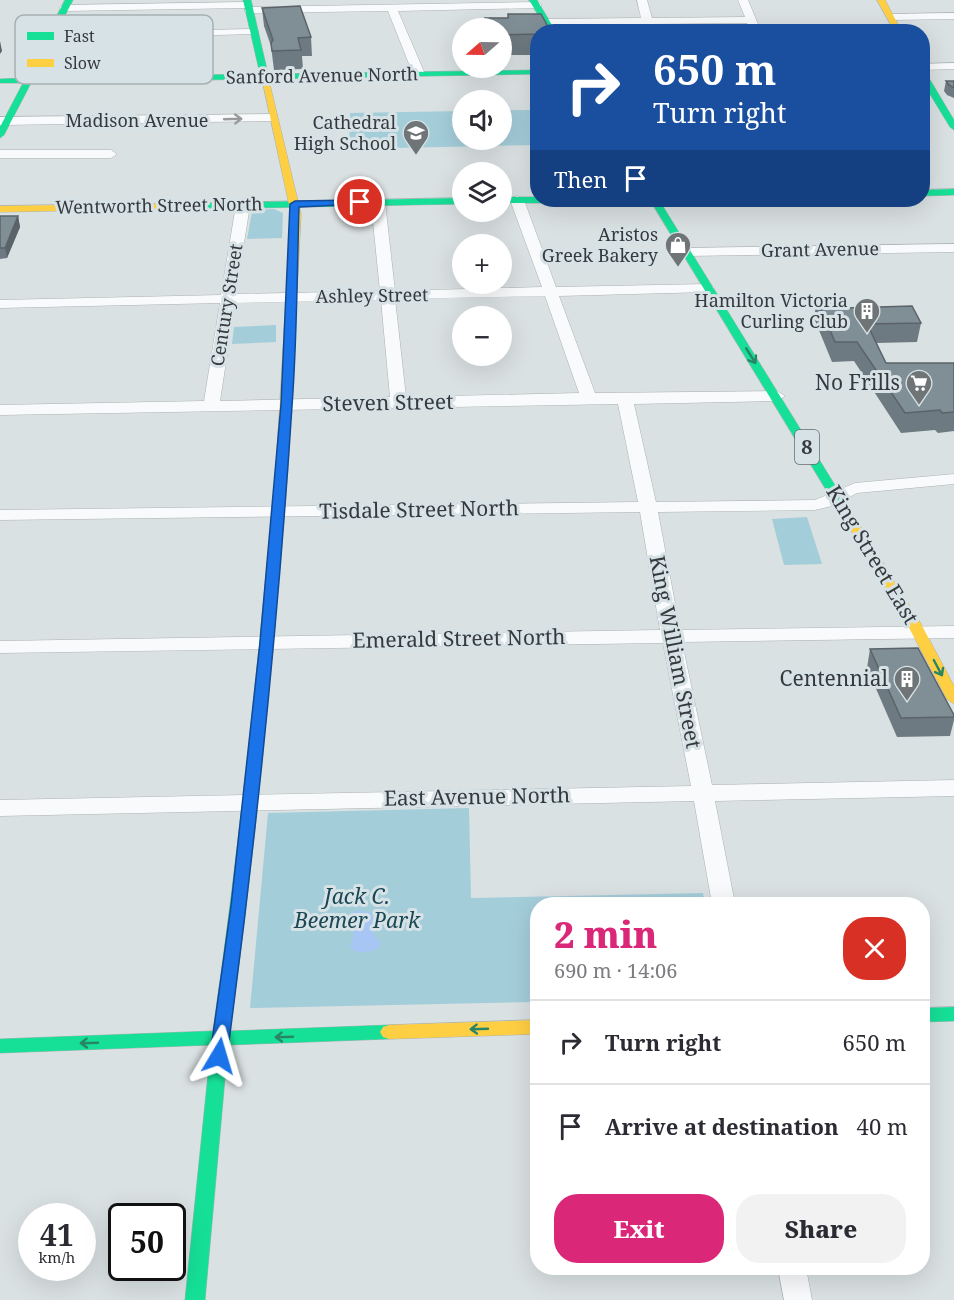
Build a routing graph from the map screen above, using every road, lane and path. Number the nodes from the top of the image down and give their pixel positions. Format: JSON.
{"nodes":[{"id":1,"x":642,"y":0,"type":"edge"},
{"id":2,"x":743,"y":0,"type":"edge"},
{"id":3,"x":881,"y":0,"type":"edge"},
{"id":4,"x":535,"y":3,"type":"edge"},
{"id":5,"x":66,"y":4,"type":"edge"},
{"id":6,"x":248,"y":5,"type":"edge"},
{"id":7,"x":392,"y":8,"type":"junction"},
{"id":8,"x":954,"y":16,"type":"edge"},
{"id":9,"x":891,"y":17,"type":"junction"},
{"id":10,"x":751,"y":20,"type":"junction"},
{"id":11,"x":647,"y":21,"type":"junction"},
{"id":12,"x":548,"y":24,"type":"edge"},
{"id":13,"x":598,"y":24,"type":"edge"},
{"id":14,"x":753,"y":24,"type":"edge"},
{"id":15,"x":895,"y":24,"type":"edge"},
{"id":16,"x":254,"y":32,"type":"junction"},
{"id":17,"x":213,"y":33,"type":"edge"},
{"id":18,"x":954,"y":66,"type":"edge"},
{"id":19,"x":930,"y":67,"type":"edge"},
{"id":20,"x":530,"y":72,"type":"edge"},
{"id":21,"x":419,"y":74,"type":"junction"},
{"id":22,"x":265,"y":76,"type":"junction"},
{"id":23,"x":213,"y":77,"type":"edge"},
{"id":24,"x":15,"y":80,"type":"edge"},
{"id":25,"x":0,"y":81,"type":"edge"},
{"id":26,"x":930,"y":83,"type":"edge"},
{"id":27,"x":25,"y":84,"type":"edge"},
{"id":28,"x":948,"y":107,"type":"edge"},
{"id":29,"x":273,"y":118,"type":"junction"},
{"id":30,"x":3,"y":121,"type":"edge"},
{"id":31,"x":954,"y":127,"type":"edge"},
{"id":32,"x":0,"y":135,"type":"edge"},
{"id":33,"x":0,"y":154,"type":"edge"},
{"id":34,"x":111,"y":154,"type":"dead end"},
{"id":35,"x":954,"y":192,"type":"edge"},
{"id":36,"x":930,"y":193,"type":"edge"},
{"id":37,"x":512,"y":200,"type":"edge"},
{"id":38,"x":517,"y":200,"type":"junction"},
{"id":39,"x":530,"y":200,"type":"edge"},
{"id":40,"x":452,"y":201,"type":"edge"},
{"id":41,"x":378,"y":202,"type":"junction"},
{"id":42,"x":295,"y":204,"type":"junction"},
{"id":43,"x":243,"y":205,"type":"junction"},
{"id":44,"x":658,"y":207,"type":"edge"},
{"id":45,"x":0,"y":209,"type":"edge"},
{"id":46,"x":954,"y":248,"type":"edge"},
{"id":47,"x":687,"y":252,"type":"junction"},
{"id":48,"x":708,"y":288,"type":"junction"},
{"id":49,"x":551,"y":291,"type":"junction"},
{"id":50,"x":387,"y":295,"type":"junction"},
{"id":51,"x":291,"y":297,"type":"junction"},
{"id":52,"x":228,"y":299,"type":"junction"},
{"id":53,"x":0,"y":304,"type":"edge"},
{"id":54,"x":777,"y":396,"type":"junction"},
{"id":55,"x":589,"y":398,"type":"junction"},
{"id":56,"x":625,"y":399,"type":"junction"},
{"id":57,"x":399,"y":403,"type":"junction"},
{"id":58,"x":287,"y":404,"type":"junction"},
{"id":59,"x":211,"y":406,"type":"junction"},
{"id":60,"x":0,"y":410,"type":"edge"},
{"id":61,"x":954,"y":479,"type":"edge"},
{"id":62,"x":837,"y":497,"type":"junction"},
{"id":63,"x":646,"y":507,"type":"junction"},
{"id":64,"x":277,"y":512,"type":"junction"},
{"id":65,"x":0,"y":515,"type":"edge"},
{"id":66,"x":954,"y":632,"type":"edge"},
{"id":67,"x":919,"y":633,"type":"junction"},
{"id":68,"x":670,"y":636,"type":"junction"},
{"id":69,"x":267,"y":642,"type":"junction"},
{"id":70,"x":0,"y":647,"type":"edge"},
{"id":71,"x":954,"y":699,"type":"edge"},
{"id":72,"x":954,"y":788,"type":"edge"},
{"id":73,"x":702,"y":793,"type":"junction"},
{"id":74,"x":251,"y":802,"type":"junction"},
{"id":75,"x":0,"y":808,"type":"edge"},
{"id":76,"x":723,"y":897,"type":"edge"},
{"id":77,"x":954,"y":1014,"type":"edge"},
{"id":78,"x":930,"y":1015,"type":"edge"},
{"id":79,"x":530,"y":1027,"type":"edge"},
{"id":80,"x":220,"y":1039,"type":"junction"},
{"id":81,"x":0,"y":1046,"type":"edge"},
{"id":82,"x":793,"y":1275,"type":"edge"},
{"id":83,"x":195,"y":1300,"type":"edge"},
{"id":84,"x":798,"y":1300,"type":"edge"}],
"edges":[{"from":1,"to":11,"type":"street"},
{"from":2,"to":10,"type":"street"},
{"from":3,"to":9,"type":"main road"},
{"from":4,"to":7,"type":"street"},
{"from":4,"to":12,"type":"main road"},
{"from":5,"to":6,"type":"street"},
{"from":6,"to":7,"type":"street"},
{"from":6,"to":16,"type":"main road"},
{"from":7,"to":21,"type":"street"},
{"from":8,"to":9,"type":"street"},
{"from":9,"to":15,"type":"main road"},
{"from":10,"to":11,"type":"street"},
{"from":10,"to":14,"type":"street"},
{"from":11,"to":13,"type":"street"},
{"from":16,"to":17,"type":"street"},
{"from":16,"to":22,"type":"main road"},
{"from":18,"to":19,"type":"street"},
{"from":20,"to":21,"type":"main road","name":"Sanford Avenue North"},
{"from":21,"to":22,"type":"main road","name":"Sanford Avenue North"},
{"from":22,"to":23,"type":"main road","name":"Sanford Avenue North"},
{"from":22,"to":29,"type":"main road"},
{"from":24,"to":25,"type":"main road","name":"Sanford Avenue North"},
{"from":26,"to":28,"type":"main road"},
{"from":27,"to":30,"type":"main road"},
{"from":28,"to":31,"type":"main road"},
{"from":30,"to":29,"type":"street","name":"Madison Avenue","one_way":true},
{"from":29,"to":42,"type":"main road"},
{"from":30,"to":32,"type":"main road"},
{"from":33,"to":34,"type":"street"},
{"from":35,"to":36,"type":"main road"},
{"from":37,"to":38,"type":"main road"},
{"from":38,"to":39,"type":"main road"},
{"from":38,"to":49,"type":"street"},
{"from":40,"to":41,"type":"main road","name":"Wentworth Street North"},
{"from":41,"to":42,"type":"main road","name":"Wentworth Street North"},
{"from":41,"to":50,"type":"street"},
{"from":42,"to":43,"type":"main road","name":"Wentworth Street North"},
{"from":42,"to":51,"type":"main road"},
{"from":43,"to":45,"type":"main road","name":"Wentworth Street North"},
{"from":43,"to":52,"type":"street","name":"Century Street"},
{"from":44,"to":47,"type":"main road","name":"King Street East","number":"8"},
{"from":46,"to":47,"type":"street","name":"Grant Avenue"},
{"from":47,"to":48,"type":"main road","name":"King Street East","number":"8"},
{"from":48,"to":49,"type":"street","name":"Ashley Street"},
{"from":48,"to":54,"type":"main road","name":"King Street East","number":"8","one_way":true},
{"from":49,"to":50,"type":"street","name":"Ashley Street"},
{"from":49,"to":55,"type":"street"},
{"from":50,"to":51,"type":"street","name":"Ashley Street"},
{"from":50,"to":57,"type":"street"},
{"from":51,"to":52,"type":"street","name":"Ashley Street"},
{"from":51,"to":58,"type":"main road"},
{"from":52,"to":53,"type":"street","name":"Ashley Street"},
{"from":52,"to":59,"type":"street","name":"Century Street"},
{"from":54,"to":56,"type":"street","name":"Steven Street"},
{"from":54,"to":62,"type":"main road","name":"King Street East","number":"8"},
{"from":55,"to":56,"type":"street","name":"Steven Street"},
{"from":55,"to":57,"type":"street","name":"Steven Street"},
{"from":56,"to":63,"type":"street","name":"King William Street"},
{"from":57,"to":58,"type":"street","name":"Steven Street"},
{"from":58,"to":59,"type":"street","name":"Steven Street"},
{"from":58,"to":64,"type":"main road"},
{"from":59,"to":60,"type":"street","name":"Steven Street"},
{"from":61,"to":62,"type":"street","name":"Tisdale Street North"},
{"from":62,"to":63,"type":"street","name":"Tisdale Street North"},
{"from":62,"to":67,"type":"main road","name":"King Street East","number":"8"},
{"from":63,"to":64,"type":"street","name":"Tisdale Street North"},
{"from":63,"to":68,"type":"street","name":"King William Street"},
{"from":64,"to":65,"type":"street","name":"Tisdale Street North"},
{"from":64,"to":69,"type":"main road"},
{"from":66,"to":67,"type":"street","name":"Emerald Street North"},
{"from":67,"to":68,"type":"street","name":"Emerald Street North"},
{"from":67,"to":71,"type":"main road","name":"King Street East","number":"8","one_way":true},
{"from":68,"to":69,"type":"street","name":"Emerald Street North"},
{"from":68,"to":73,"type":"street","name":"King William Street"},
{"from":69,"to":70,"type":"street","name":"Emerald Street North"},
{"from":69,"to":74,"type":"main road"},
{"from":72,"to":73,"type":"street","name":"East Avenue North"},
{"from":73,"to":74,"type":"street","name":"East Avenue North"},
{"from":73,"to":76,"type":"street","name":"King William Street"},
{"from":74,"to":75,"type":"street","name":"East Avenue North"},
{"from":74,"to":80,"type":"main road"},
{"from":77,"to":78,"type":"main road"},
{"from":79,"to":80,"type":"main road","one_way":true},
{"from":80,"to":81,"type":"main road","one_way":true},
{"from":80,"to":83,"type":"main road"},
{"from":82,"to":84,"type":"street"}]}
